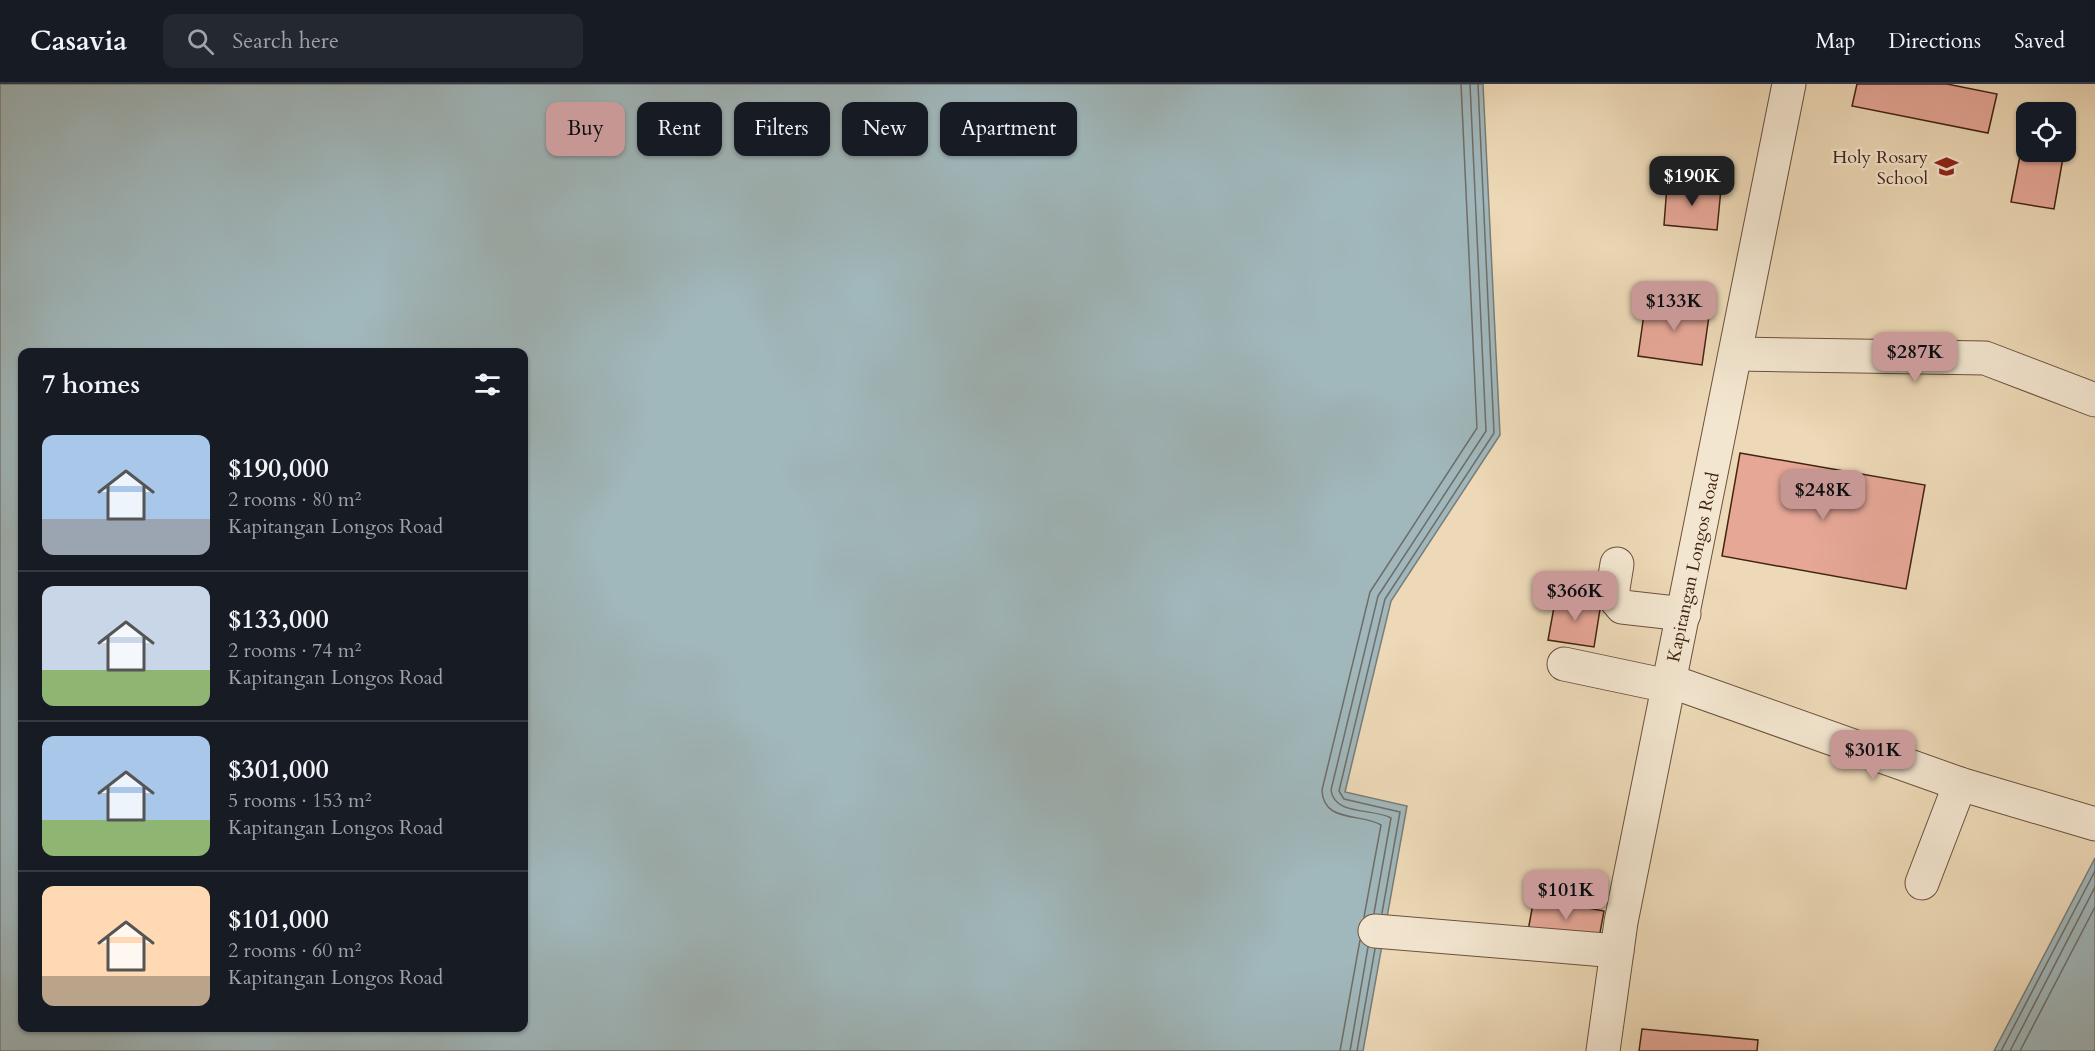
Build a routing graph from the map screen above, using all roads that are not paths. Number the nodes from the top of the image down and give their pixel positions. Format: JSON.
{"nodes":[{"id":1,"x":1789,"y":84,"type":"edge"},
{"id":2,"x":1737,"y":354,"type":"junction"},
{"id":3,"x":2095,"y":400,"type":"edge"},
{"id":4,"x":1617,"y":564,"type":"dead end"},
{"id":5,"x":1684,"y":614,"type":"junction"},
{"id":6,"x":1564,"y":664,"type":"dead end"},
{"id":7,"x":1669,"y":684,"type":"junction"},
{"id":8,"x":1960,"y":784,"type":"junction"},
{"id":9,"x":2095,"y":824,"type":"edge"},
{"id":10,"x":1922,"y":883,"type":"dead end"},
{"id":11,"x":1375,"y":930,"type":"dead end"},
{"id":12,"x":1617,"y":951,"type":"junction"},
{"id":13,"x":1603,"y":1051,"type":"edge"}],
"edges":[{"from":1,"to":2,"type":"street","name":"Kapitangan Longos Road"},
{"from":2,"to":3,"type":"street"},
{"from":2,"to":5,"type":"street","name":"Kapitangan Longos Road"},
{"from":4,"to":5,"type":"street"},
{"from":5,"to":7,"type":"street","name":"Kapitangan Longos Road"},
{"from":6,"to":7,"type":"street"},
{"from":7,"to":8,"type":"street"},
{"from":7,"to":12,"type":"street","name":"Kapitangan Longos Road"},
{"from":8,"to":9,"type":"street"},
{"from":8,"to":10,"type":"street"},
{"from":11,"to":12,"type":"street"},
{"from":12,"to":13,"type":"street","name":"Kapitangan Longos Road"}]}
